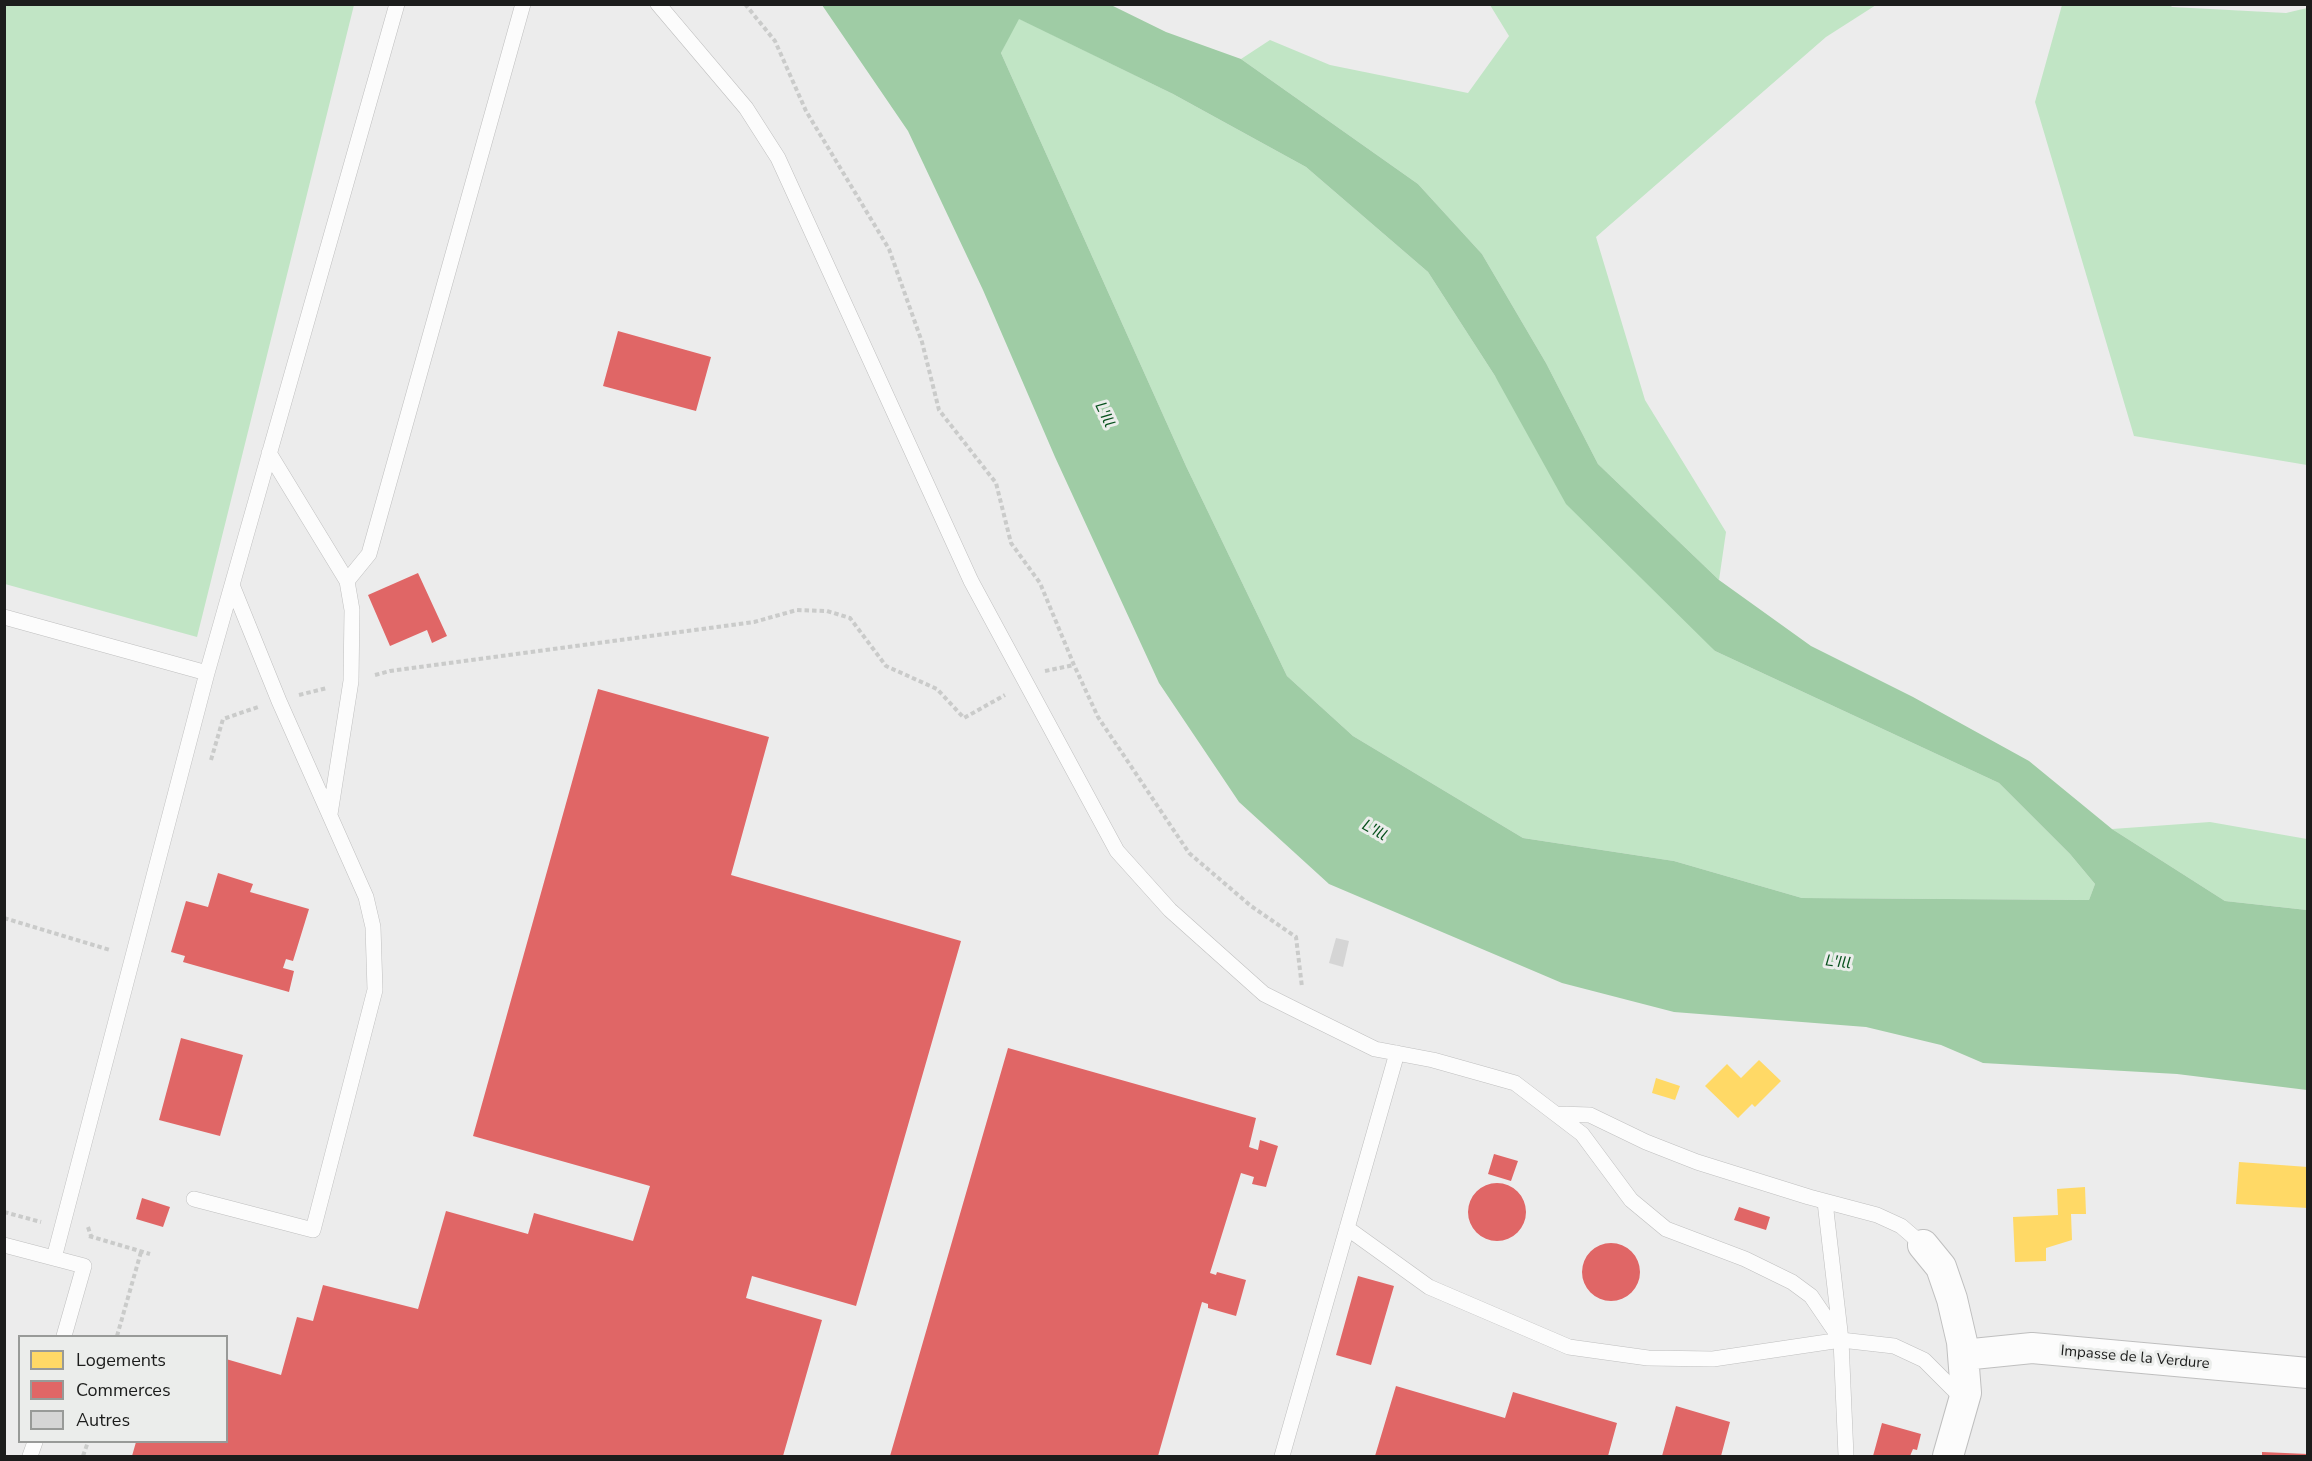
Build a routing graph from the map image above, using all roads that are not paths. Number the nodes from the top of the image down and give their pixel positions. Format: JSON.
{"nodes":[{"id":1,"x":397,"y":4,"type":"edge"},
{"id":2,"x":523,"y":4,"type":"edge"},
{"id":3,"x":658,"y":4,"type":"edge"},
{"id":4,"x":269,"y":453,"type":"junction"},
{"id":5,"x":347,"y":581,"type":"junction"},
{"id":6,"x":232,"y":585,"type":"junction"},
{"id":7,"x":4,"y":617,"type":"edge"},
{"id":8,"x":207,"y":673,"type":"junction"},
{"id":9,"x":330,"y":814,"type":"junction"},
{"id":10,"x":1396,"y":1053,"type":"junction"},
{"id":11,"x":1557,"y":1114,"type":"junction"},
{"id":12,"x":194,"y":1198,"type":"dead end"},
{"id":13,"x":1825,"y":1202,"type":"junction"},
{"id":14,"x":1347,"y":1228,"type":"junction"},
{"id":15,"x":4,"y":1245,"type":"edge"},
{"id":16,"x":1923,"y":1245,"type":"joint"},
{"id":17,"x":54,"y":1258,"type":"junction"},
{"id":18,"x":64,"y":1335,"type":"edge"},
{"id":19,"x":1841,"y":1340,"type":"junction"},
{"id":20,"x":1963,"y":1355,"type":"junction"},
{"id":21,"x":2307,"y":1373,"type":"edge"},
{"id":22,"x":1964,"y":1400,"type":"junction"},
{"id":23,"x":1282,"y":1456,"type":"edge"},
{"id":24,"x":1846,"y":1456,"type":"edge"},
{"id":25,"x":1948,"y":1456,"type":"edge"}],
"edges":[{"from":1,"to":4,"type":"lane"},
{"from":2,"to":5,"type":"lane"},
{"from":3,"to":10,"type":"lane"},
{"from":4,"to":5,"type":"lane"},
{"from":4,"to":6,"type":"lane"},
{"from":5,"to":9,"type":"lane"},
{"from":6,"to":8,"type":"lane"},
{"from":6,"to":9,"type":"lane"},
{"from":7,"to":8,"type":"lane"},
{"from":8,"to":17,"type":"lane"},
{"from":9,"to":12,"type":"lane"},
{"from":10,"to":11,"type":"lane"},
{"from":10,"to":14,"type":"lane"},
{"from":11,"to":13,"type":"lane"},
{"from":11,"to":19,"type":"lane"},
{"from":13,"to":16,"type":"lane"},
{"from":13,"to":19,"type":"lane"},
{"from":14,"to":19,"type":"lane"},
{"from":14,"to":23,"type":"lane"},
{"from":15,"to":17,"type":"lane"},
{"from":16,"to":20,"type":"street"},
{"from":17,"to":18,"type":"lane"},
{"from":19,"to":22,"type":"lane"},
{"from":19,"to":24,"type":"lane"},
{"from":20,"to":21,"type":"street","name":"Impasse de la Verdure"},
{"from":20,"to":22,"type":"street"},
{"from":22,"to":25,"type":"street"}]}
